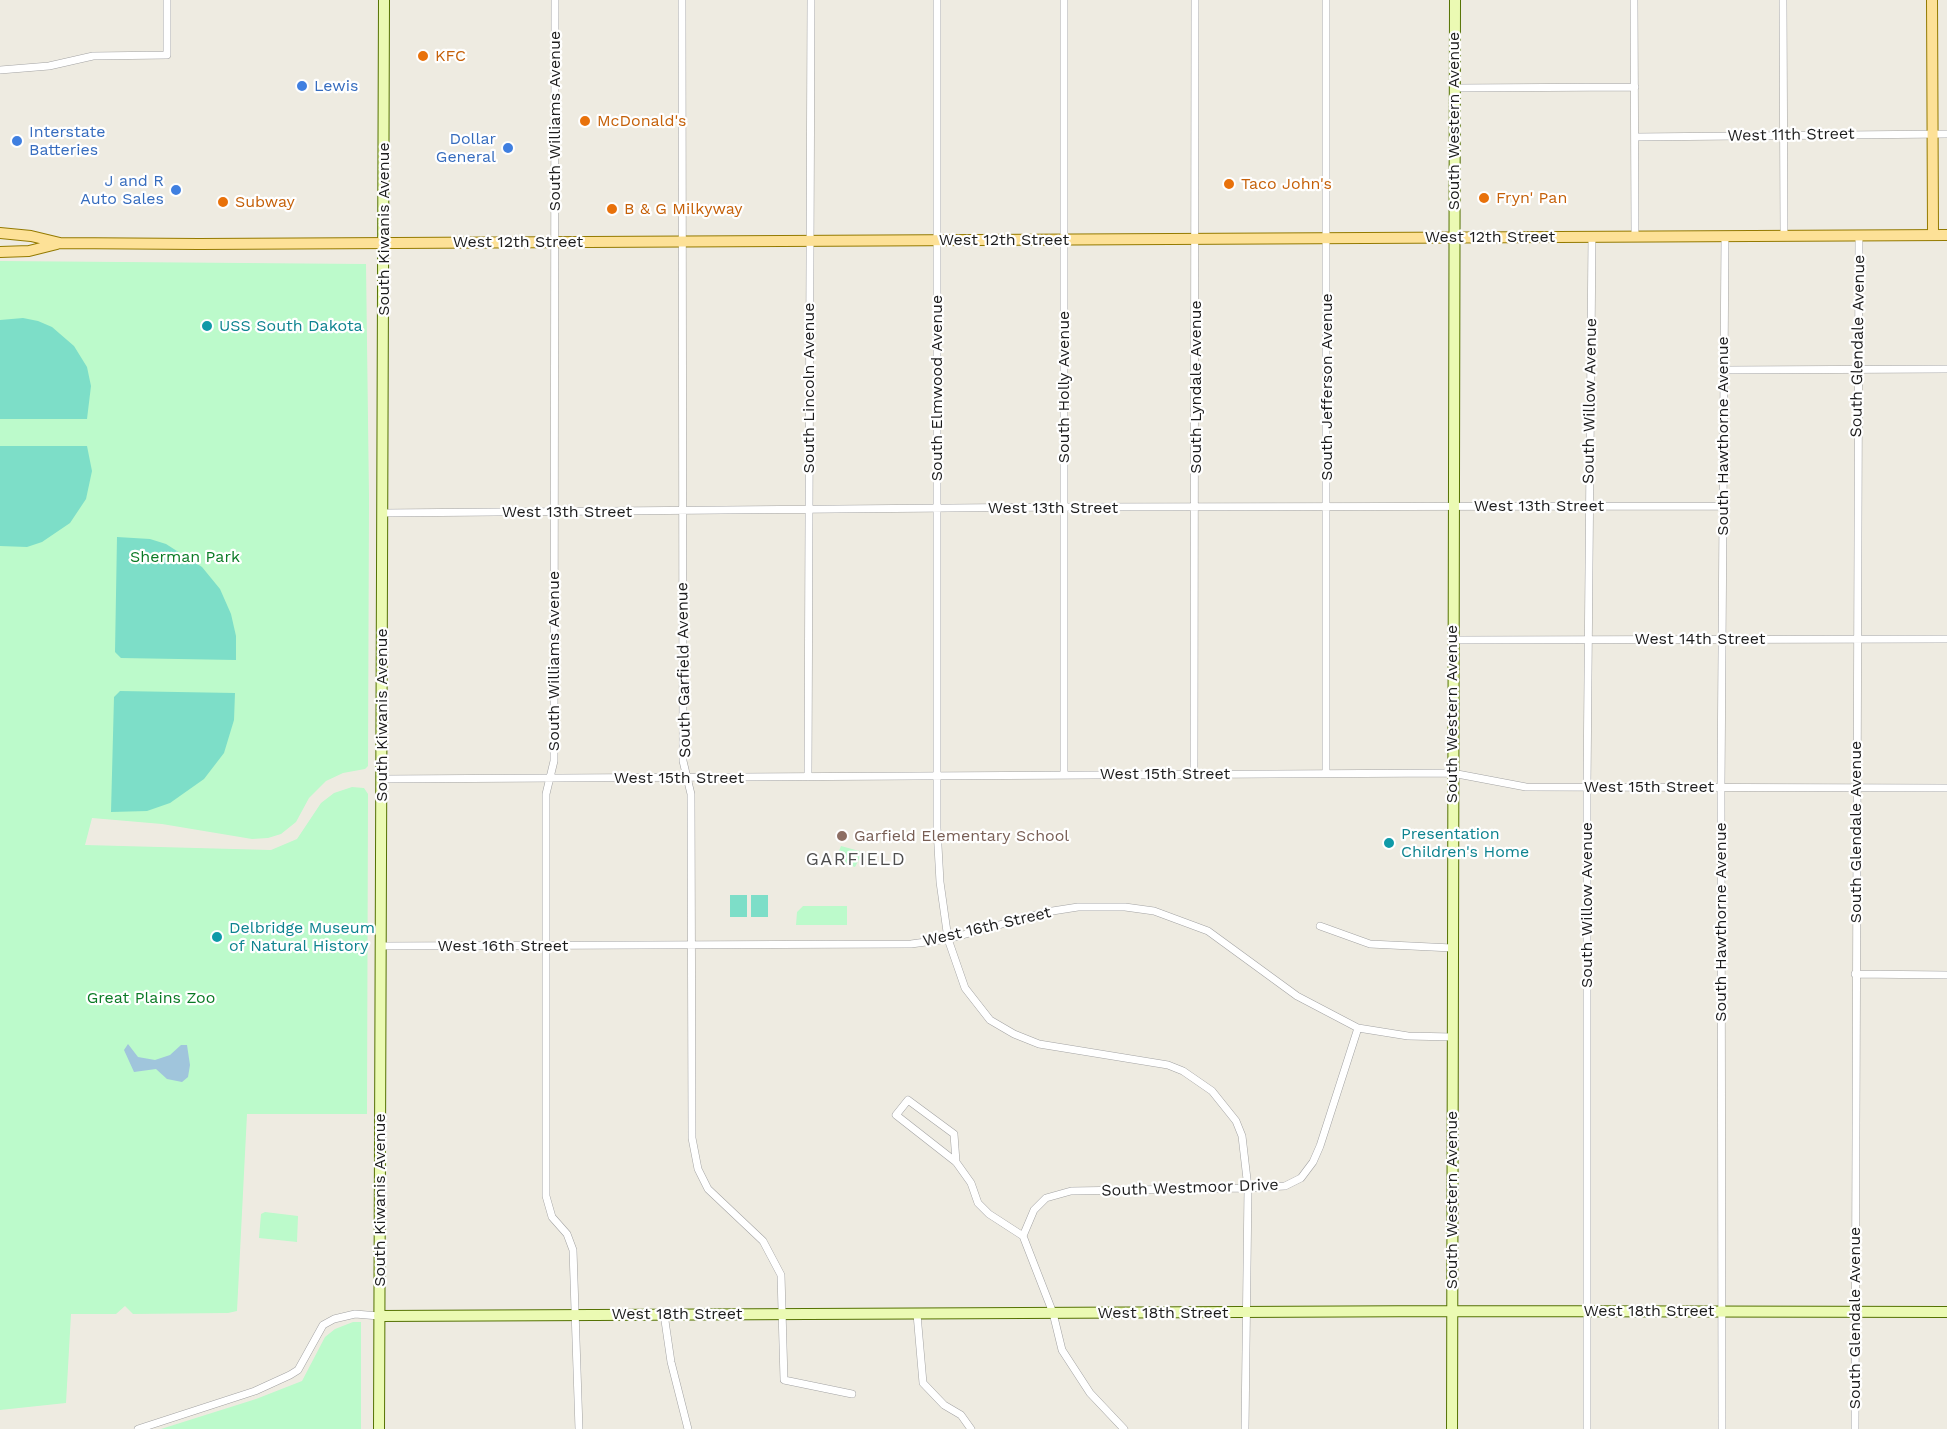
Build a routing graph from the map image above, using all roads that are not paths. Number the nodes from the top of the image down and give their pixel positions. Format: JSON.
{"nodes":[{"id":1,"x":167,"y":0,"type":"edge"},
{"id":2,"x":384,"y":0,"type":"edge"},
{"id":3,"x":555,"y":0,"type":"edge"},
{"id":4,"x":682,"y":0,"type":"edge"},
{"id":5,"x":811,"y":0,"type":"edge"},
{"id":6,"x":937,"y":0,"type":"edge"},
{"id":7,"x":1064,"y":0,"type":"edge"},
{"id":8,"x":1195,"y":0,"type":"edge"},
{"id":9,"x":1326,"y":0,"type":"edge"},
{"id":10,"x":1455,"y":0,"type":"edge"},
{"id":11,"x":1634,"y":0,"type":"edge"},
{"id":12,"x":1783,"y":0,"type":"edge"},
{"id":13,"x":1932,"y":0,"type":"edge"},
{"id":14,"x":0,"y":70,"type":"edge"},
{"id":15,"x":1635,"y":87,"type":"junction"},
{"id":16,"x":1455,"y":88,"type":"junction"},
{"id":17,"x":1933,"y":134,"type":"junction"},
{"id":18,"x":1947,"y":134,"type":"edge"},
{"id":19,"x":1783,"y":136,"type":"junction"},
{"id":20,"x":1635,"y":137,"type":"junction"},
{"id":21,"x":0,"y":233,"type":"edge"},
{"id":22,"x":1933,"y":234,"type":"junction"},
{"id":23,"x":1859,"y":235,"type":"junction"},
{"id":24,"x":1947,"y":235,"type":"edge"},
{"id":25,"x":1592,"y":236,"type":"junction"},
{"id":26,"x":1635,"y":236,"type":"junction"},
{"id":27,"x":1725,"y":236,"type":"junction"},
{"id":28,"x":1784,"y":236,"type":"junction"},
{"id":29,"x":1453,"y":237,"type":"junction"},
{"id":30,"x":1327,"y":238,"type":"junction"},
{"id":31,"x":1197,"y":239,"type":"junction"},
{"id":32,"x":937,"y":240,"type":"junction"},
{"id":33,"x":1064,"y":240,"type":"junction"},
{"id":34,"x":809,"y":241,"type":"junction"},
{"id":35,"x":555,"y":242,"type":"junction"},
{"id":36,"x":682,"y":242,"type":"junction"},
{"id":37,"x":60,"y":243,"type":"junction"},
{"id":38,"x":384,"y":243,"type":"junction"},
{"id":39,"x":0,"y":252,"type":"edge"},
{"id":40,"x":1947,"y":369,"type":"edge"},
{"id":41,"x":1724,"y":370,"type":"junction"},
{"id":42,"x":1857,"y":370,"type":"junction"},
{"id":43,"x":1589,"y":505,"type":"junction"},
{"id":44,"x":1327,"y":506,"type":"junction"},
{"id":45,"x":1452,"y":506,"type":"junction"},
{"id":46,"x":1723,"y":506,"type":"junction"},
{"id":47,"x":1064,"y":507,"type":"junction"},
{"id":48,"x":1196,"y":507,"type":"junction"},
{"id":49,"x":937,"y":509,"type":"junction"},
{"id":50,"x":809,"y":510,"type":"junction"},
{"id":51,"x":682,"y":511,"type":"junction"},
{"id":52,"x":555,"y":512,"type":"junction"},
{"id":53,"x":382,"y":513,"type":"junction"},
{"id":54,"x":1722,"y":639,"type":"junction"},
{"id":55,"x":1947,"y":639,"type":"edge"},
{"id":56,"x":1453,"y":640,"type":"junction"},
{"id":57,"x":1588,"y":640,"type":"junction"},
{"id":58,"x":1858,"y":640,"type":"junction"},
{"id":59,"x":1326,"y":773,"type":"junction"},
{"id":60,"x":1452,"y":773,"type":"junction"},
{"id":61,"x":1194,"y":774,"type":"junction"},
{"id":62,"x":1064,"y":775,"type":"junction"},
{"id":63,"x":937,"y":776,"type":"junction"},
{"id":64,"x":808,"y":777,"type":"junction"},
{"id":65,"x":550,"y":778,"type":"junction"},
{"id":66,"x":688,"y":778,"type":"junction"},
{"id":67,"x":381,"y":780,"type":"junction"},
{"id":68,"x":1587,"y":787,"type":"junction"},
{"id":69,"x":1721,"y":787,"type":"junction"},
{"id":70,"x":1947,"y":788,"type":"edge"},
{"id":71,"x":1855,"y":789,"type":"junction"},
{"id":72,"x":1320,"y":926,"type":"dead end"},
{"id":73,"x":948,"y":939,"type":"junction"},
{"id":74,"x":690,"y":945,"type":"junction"},
{"id":75,"x":381,"y":946,"type":"junction"},
{"id":76,"x":545,"y":946,"type":"junction"},
{"id":77,"x":1452,"y":948,"type":"junction"},
{"id":78,"x":1855,"y":974,"type":"junction"},
{"id":79,"x":1947,"y":975,"type":"edge"},
{"id":80,"x":1358,"y":1028,"type":"junction"},
{"id":81,"x":1452,"y":1037,"type":"junction"},
{"id":82,"x":956,"y":1162,"type":"junction"},
{"id":83,"x":1248,"y":1188,"type":"junction"},
{"id":84,"x":1023,"y":1236,"type":"junction"},
{"id":85,"x":1452,"y":1311,"type":"junction"},
{"id":86,"x":1587,"y":1311,"type":"junction"},
{"id":87,"x":1722,"y":1311,"type":"junction"},
{"id":88,"x":1856,"y":1311,"type":"junction"},
{"id":89,"x":1247,"y":1312,"type":"junction"},
{"id":90,"x":1947,"y":1312,"type":"edge"},
{"id":91,"x":1053,"y":1313,"type":"junction"},
{"id":92,"x":576,"y":1314,"type":"junction"},
{"id":93,"x":664,"y":1314,"type":"junction"},
{"id":94,"x":783,"y":1314,"type":"junction"},
{"id":95,"x":917,"y":1314,"type":"junction"},
{"id":96,"x":379,"y":1316,"type":"junction"},
{"id":97,"x":852,"y":1394,"type":"dead end"},
{"id":98,"x":138,"y":1429,"type":"edge"},
{"id":99,"x":379,"y":1429,"type":"edge"},
{"id":100,"x":579,"y":1429,"type":"edge"},
{"id":101,"x":688,"y":1429,"type":"edge"},
{"id":102,"x":972,"y":1429,"type":"edge"},
{"id":103,"x":1124,"y":1429,"type":"edge"},
{"id":104,"x":1245,"y":1429,"type":"edge"},
{"id":105,"x":1452,"y":1429,"type":"edge"},
{"id":106,"x":1587,"y":1429,"type":"edge"},
{"id":107,"x":1722,"y":1429,"type":"edge"},
{"id":108,"x":1855,"y":1429,"type":"edge"}],
"edges":[{"from":1,"to":14,"type":"street"},
{"from":2,"to":38,"type":"street","name":"South Kiwanis Avenue"},
{"from":3,"to":35,"type":"street","name":"South Williams Avenue"},
{"from":4,"to":36,"type":"street","name":"South Garfield Avenue"},
{"from":5,"to":34,"type":"street","name":"South Lincoln Avenue"},
{"from":6,"to":32,"type":"street","name":"South Elmwood Avenue"},
{"from":7,"to":33,"type":"street","name":"South Holly Avenue"},
{"from":8,"to":31,"type":"street","name":"South Lyndale Avenue"},
{"from":9,"to":30,"type":"street","name":"South Jefferson Avenue"},
{"from":10,"to":16,"type":"street","name":"South Western Avenue"},
{"from":11,"to":15,"type":"street"},
{"from":12,"to":19,"type":"street"},
{"from":13,"to":17,"type":"main road"},
{"from":15,"to":16,"type":"street"},
{"from":15,"to":20,"type":"street"},
{"from":16,"to":29,"type":"street","name":"South Western Avenue"},
{"from":17,"to":18,"type":"street","name":"West 11th Street"},
{"from":17,"to":19,"type":"street","name":"West 11th Street"},
{"from":17,"to":22,"type":"main road"},
{"from":19,"to":20,"type":"street","name":"West 11th Street"},
{"from":19,"to":28,"type":"street"},
{"from":20,"to":26,"type":"street"},
{"from":21,"to":37,"type":"main road","name":"West 12th Street"},
{"from":22,"to":23,"type":"main road","name":"West 12th Street"},
{"from":22,"to":24,"type":"main road","name":"West 12th Street"},
{"from":23,"to":28,"type":"main road","name":"West 12th Street"},
{"from":23,"to":42,"type":"street","name":"South Glendale Avenue"},
{"from":25,"to":26,"type":"main road","name":"West 12th Street"},
{"from":25,"to":29,"type":"main road","name":"West 12th Street"},
{"from":25,"to":43,"type":"street","name":"South Willow Avenue"},
{"from":26,"to":27,"type":"main road","name":"West 12th Street"},
{"from":27,"to":28,"type":"main road","name":"West 12th Street"},
{"from":27,"to":41,"type":"street","name":"South Hawthorne Avenue"},
{"from":29,"to":30,"type":"main road","name":"West 12th Street"},
{"from":29,"to":45,"type":"street","name":"South Western Avenue"},
{"from":30,"to":31,"type":"main road","name":"West 12th Street"},
{"from":30,"to":44,"type":"street","name":"South Jefferson Avenue"},
{"from":31,"to":33,"type":"main road","name":"West 12th Street"},
{"from":31,"to":48,"type":"street","name":"South Lyndale Avenue"},
{"from":32,"to":33,"type":"main road","name":"West 12th Street"},
{"from":32,"to":34,"type":"main road","name":"West 12th Street"},
{"from":32,"to":49,"type":"street","name":"South Elmwood Avenue"},
{"from":33,"to":47,"type":"street","name":"South Holly Avenue"},
{"from":34,"to":36,"type":"main road","name":"West 12th Street"},
{"from":34,"to":50,"type":"street","name":"South Lincoln Avenue"},
{"from":35,"to":36,"type":"main road","name":"West 12th Street"},
{"from":35,"to":38,"type":"main road","name":"West 12th Street"},
{"from":35,"to":52,"type":"street","name":"South Williams Avenue"},
{"from":36,"to":51,"type":"street","name":"South Garfield Avenue"},
{"from":37,"to":38,"type":"main road","name":"West 12th Street"},
{"from":37,"to":39,"type":"main road","name":"West 12th Street"},
{"from":38,"to":53,"type":"street","name":"South Kiwanis Avenue"},
{"from":40,"to":42,"type":"street"},
{"from":41,"to":42,"type":"street"},
{"from":41,"to":46,"type":"street","name":"South Hawthorne Avenue"},
{"from":42,"to":58,"type":"street","name":"South Glendale Avenue"},
{"from":43,"to":45,"type":"street","name":"West 13th Street"},
{"from":43,"to":46,"type":"street","name":"West 13th Street"},
{"from":43,"to":57,"type":"street","name":"South Willow Avenue"},
{"from":44,"to":45,"type":"street","name":"West 13th Street"},
{"from":44,"to":48,"type":"street","name":"West 13th Street"},
{"from":44,"to":59,"type":"street","name":"South Jefferson Avenue"},
{"from":45,"to":56,"type":"street","name":"South Western Avenue"},
{"from":46,"to":54,"type":"street","name":"South Hawthorne Avenue"},
{"from":47,"to":48,"type":"street","name":"West 13th Street"},
{"from":47,"to":49,"type":"street","name":"West 13th Street"},
{"from":47,"to":62,"type":"street","name":"South Holly Avenue"},
{"from":48,"to":61,"type":"street","name":"South Lyndale Avenue"},
{"from":49,"to":50,"type":"street","name":"West 13th Street"},
{"from":49,"to":63,"type":"street","name":"South Elmwood Avenue"},
{"from":50,"to":51,"type":"street","name":"West 13th Street"},
{"from":50,"to":64,"type":"street","name":"South Lincoln Avenue"},
{"from":51,"to":52,"type":"street","name":"West 13th Street"},
{"from":51,"to":66,"type":"street","name":"South Garfield Avenue"},
{"from":52,"to":53,"type":"street","name":"West 13th Street"},
{"from":52,"to":65,"type":"street","name":"South Williams Avenue"},
{"from":53,"to":67,"type":"street","name":"South Kiwanis Avenue"},
{"from":54,"to":57,"type":"street","name":"West 14th Street"},
{"from":54,"to":58,"type":"street","name":"West 14th Street"},
{"from":54,"to":69,"type":"street","name":"South Hawthorne Avenue"},
{"from":55,"to":58,"type":"street","name":"West 14th Street"},
{"from":56,"to":57,"type":"street","name":"West 14th Street"},
{"from":56,"to":60,"type":"street","name":"South Western Avenue"},
{"from":57,"to":68,"type":"street","name":"South Willow Avenue"},
{"from":58,"to":71,"type":"street","name":"South Glendale Avenue"},
{"from":59,"to":60,"type":"street","name":"West 15th Street"},
{"from":59,"to":61,"type":"street","name":"West 15th Street"},
{"from":60,"to":68,"type":"street","name":"West 15th Street"},
{"from":60,"to":77,"type":"street","name":"South Western Avenue"},
{"from":61,"to":62,"type":"street","name":"West 15th Street"},
{"from":62,"to":63,"type":"street","name":"West 15th Street"},
{"from":63,"to":64,"type":"street","name":"West 15th Street"},
{"from":63,"to":73,"type":"street","name":"South Elmwood Avenue"},
{"from":64,"to":66,"type":"street","name":"West 15th Street"},
{"from":65,"to":66,"type":"street","name":"West 15th Street"},
{"from":65,"to":67,"type":"street","name":"West 15th Street"},
{"from":65,"to":76,"type":"street","name":"South Williams Avenue"},
{"from":66,"to":74,"type":"street","name":"South Garfield Avenue"},
{"from":67,"to":75,"type":"street","name":"South Kiwanis Avenue"},
{"from":68,"to":69,"type":"street","name":"West 15th Street"},
{"from":68,"to":86,"type":"street","name":"South Willow Avenue"},
{"from":69,"to":71,"type":"street","name":"West 15th Street"},
{"from":69,"to":87,"type":"street","name":"South Hawthorne Avenue"},
{"from":70,"to":71,"type":"street","name":"West 15th Street"},
{"from":71,"to":78,"type":"street","name":"South Glendale Avenue"},
{"from":72,"to":77,"type":"street"},
{"from":73,"to":74,"type":"street","name":"West 16th Street"},
{"from":73,"to":80,"type":"street","name":"West 16th Street"},
{"from":73,"to":83,"type":"street","name":"South Elmwood Avenue"},
{"from":74,"to":76,"type":"street","name":"West 16th Street"},
{"from":74,"to":94,"type":"street","name":"South Garfield Avenue"},
{"from":75,"to":76,"type":"street","name":"West 16th Street"},
{"from":75,"to":96,"type":"street","name":"South Kiwanis Avenue"},
{"from":76,"to":92,"type":"street","name":"South Williams Avenue"},
{"from":77,"to":81,"type":"street","name":"South Western Avenue"},
{"from":78,"to":79,"type":"street"},
{"from":78,"to":88,"type":"street","name":"South Glendale Avenue"},
{"from":80,"to":81,"type":"street","name":"West 16th Street"},
{"from":80,"to":83,"type":"street","name":"South Westmoor Drive"},
{"from":81,"to":85,"type":"street","name":"South Western Avenue"},
{"from":82,"to":82,"type":"street"},
{"from":82,"to":84,"type":"street"},
{"from":83,"to":84,"type":"street","name":"South Westmoor Drive"},
{"from":83,"to":89,"type":"street","name":"South Elmwood Avenue"},
{"from":84,"to":91,"type":"street"},
{"from":85,"to":86,"type":"street","name":"West 18th Street"},
{"from":85,"to":89,"type":"street","name":"West 18th Street"},
{"from":85,"to":105,"type":"street","name":"South Western Avenue"},
{"from":86,"to":87,"type":"street","name":"West 18th Street"},
{"from":86,"to":106,"type":"street","name":"South Willow Avenue"},
{"from":87,"to":88,"type":"street","name":"West 18th Street"},
{"from":87,"to":107,"type":"street","name":"South Hawthorne Avenue"},
{"from":88,"to":90,"type":"street","name":"West 18th Street"},
{"from":88,"to":108,"type":"street","name":"South Glendale Avenue"},
{"from":89,"to":91,"type":"street","name":"West 18th Street"},
{"from":89,"to":104,"type":"street"},
{"from":91,"to":95,"type":"street","name":"West 18th Street"},
{"from":91,"to":103,"type":"street"},
{"from":92,"to":93,"type":"street","name":"West 18th Street"},
{"from":92,"to":96,"type":"street","name":"West 18th Street"},
{"from":92,"to":100,"type":"street"},
{"from":93,"to":94,"type":"street","name":"West 18th Street"},
{"from":93,"to":101,"type":"street"},
{"from":94,"to":95,"type":"street","name":"West 18th Street"},
{"from":94,"to":97,"type":"street","name":"South Garfield Avenue"},
{"from":95,"to":102,"type":"street"},
{"from":96,"to":98,"type":"street"},
{"from":96,"to":99,"type":"street","name":"South Kiwanis Avenue"}]}
